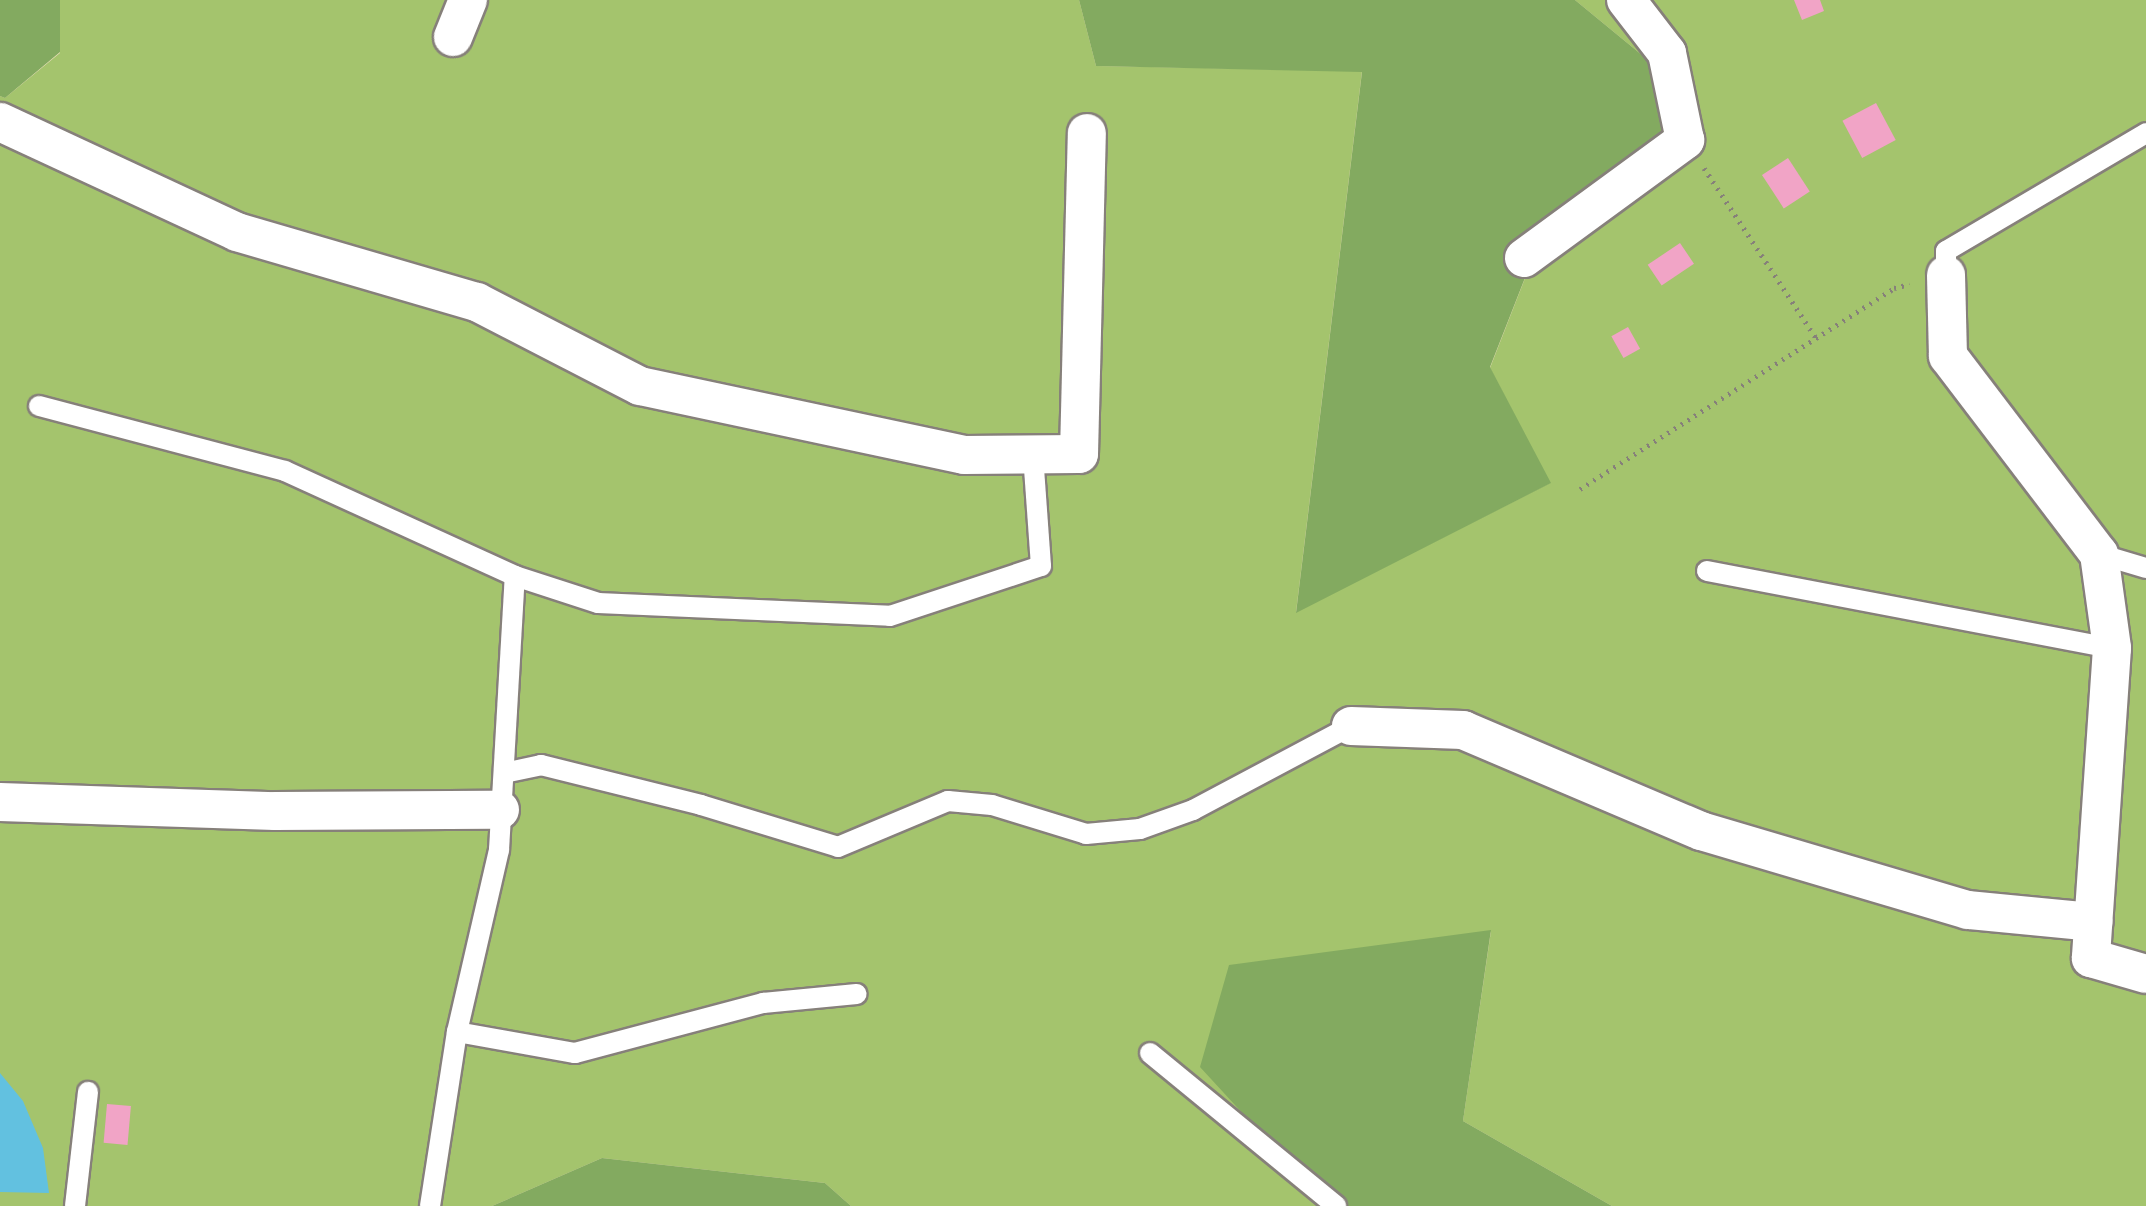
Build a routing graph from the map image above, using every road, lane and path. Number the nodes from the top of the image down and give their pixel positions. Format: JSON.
{"nodes":[{"id":1,"x":468,"y":0,"type":"edge"},
{"id":2,"x":1626,"y":0,"type":"edge"},
{"id":3,"x":453,"y":37,"type":"dead end"},
{"id":4,"x":0,"y":122,"type":"edge"},
{"id":5,"x":1087,"y":133,"type":"dead end"},
{"id":6,"x":2146,"y":133,"type":"edge"},
{"id":7,"x":1685,"y":140,"type":"junction"},
{"id":8,"x":1524,"y":258,"type":"dead end"},
{"id":9,"x":1946,"y":275,"type":"junction"},
{"id":10,"x":1816,"y":338,"type":"junction"},
{"id":11,"x":39,"y":406,"type":"dead end"},
{"id":12,"x":1033,"y":455,"type":"junction"},
{"id":13,"x":1580,"y":489,"type":"dead end"},
{"id":14,"x":2099,"y":554,"type":"junction"},
{"id":15,"x":2146,"y":568,"type":"edge"},
{"id":16,"x":1707,"y":571,"type":"dead end"},
{"id":17,"x":515,"y":576,"type":"junction"},
{"id":18,"x":2112,"y":648,"type":"junction"},
{"id":19,"x":1351,"y":726,"type":"joint"},
{"id":20,"x":504,"y":773,"type":"junction"},
{"id":21,"x":0,"y":802,"type":"edge"},
{"id":22,"x":500,"y":810,"type":"junction"},
{"id":23,"x":2093,"y":922,"type":"junction"},
{"id":24,"x":2146,"y":974,"type":"edge"},
{"id":25,"x":857,"y":994,"type":"dead end"},
{"id":26,"x":457,"y":1032,"type":"junction"},
{"id":27,"x":1150,"y":1053,"type":"dead end"},
{"id":28,"x":88,"y":1092,"type":"dead end"},
{"id":29,"x":75,"y":1206,"type":"edge"},
{"id":30,"x":430,"y":1206,"type":"edge"},
{"id":31,"x":1336,"y":1206,"type":"edge"}],
"edges":[{"from":1,"to":3,"type":"street"},
{"from":2,"to":7,"type":"street"},
{"from":4,"to":12,"type":"street"},
{"from":5,"to":12,"type":"street"},
{"from":6,"to":9,"type":"lane"},
{"from":7,"to":8,"type":"street"},
{"from":7,"to":10,"type":"path"},
{"from":9,"to":10,"type":"path"},
{"from":9,"to":14,"type":"street"},
{"from":10,"to":13,"type":"path"},
{"from":11,"to":17,"type":"lane"},
{"from":12,"to":17,"type":"lane"},
{"from":14,"to":15,"type":"lane"},
{"from":14,"to":18,"type":"street"},
{"from":16,"to":18,"type":"lane"},
{"from":17,"to":20,"type":"lane"},
{"from":18,"to":23,"type":"street"},
{"from":19,"to":20,"type":"lane"},
{"from":19,"to":23,"type":"street"},
{"from":20,"to":22,"type":"lane"},
{"from":21,"to":22,"type":"street"},
{"from":22,"to":26,"type":"lane"},
{"from":23,"to":24,"type":"street"},
{"from":25,"to":26,"type":"lane"},
{"from":26,"to":30,"type":"lane"},
{"from":27,"to":31,"type":"lane"},
{"from":28,"to":29,"type":"lane"}]}
